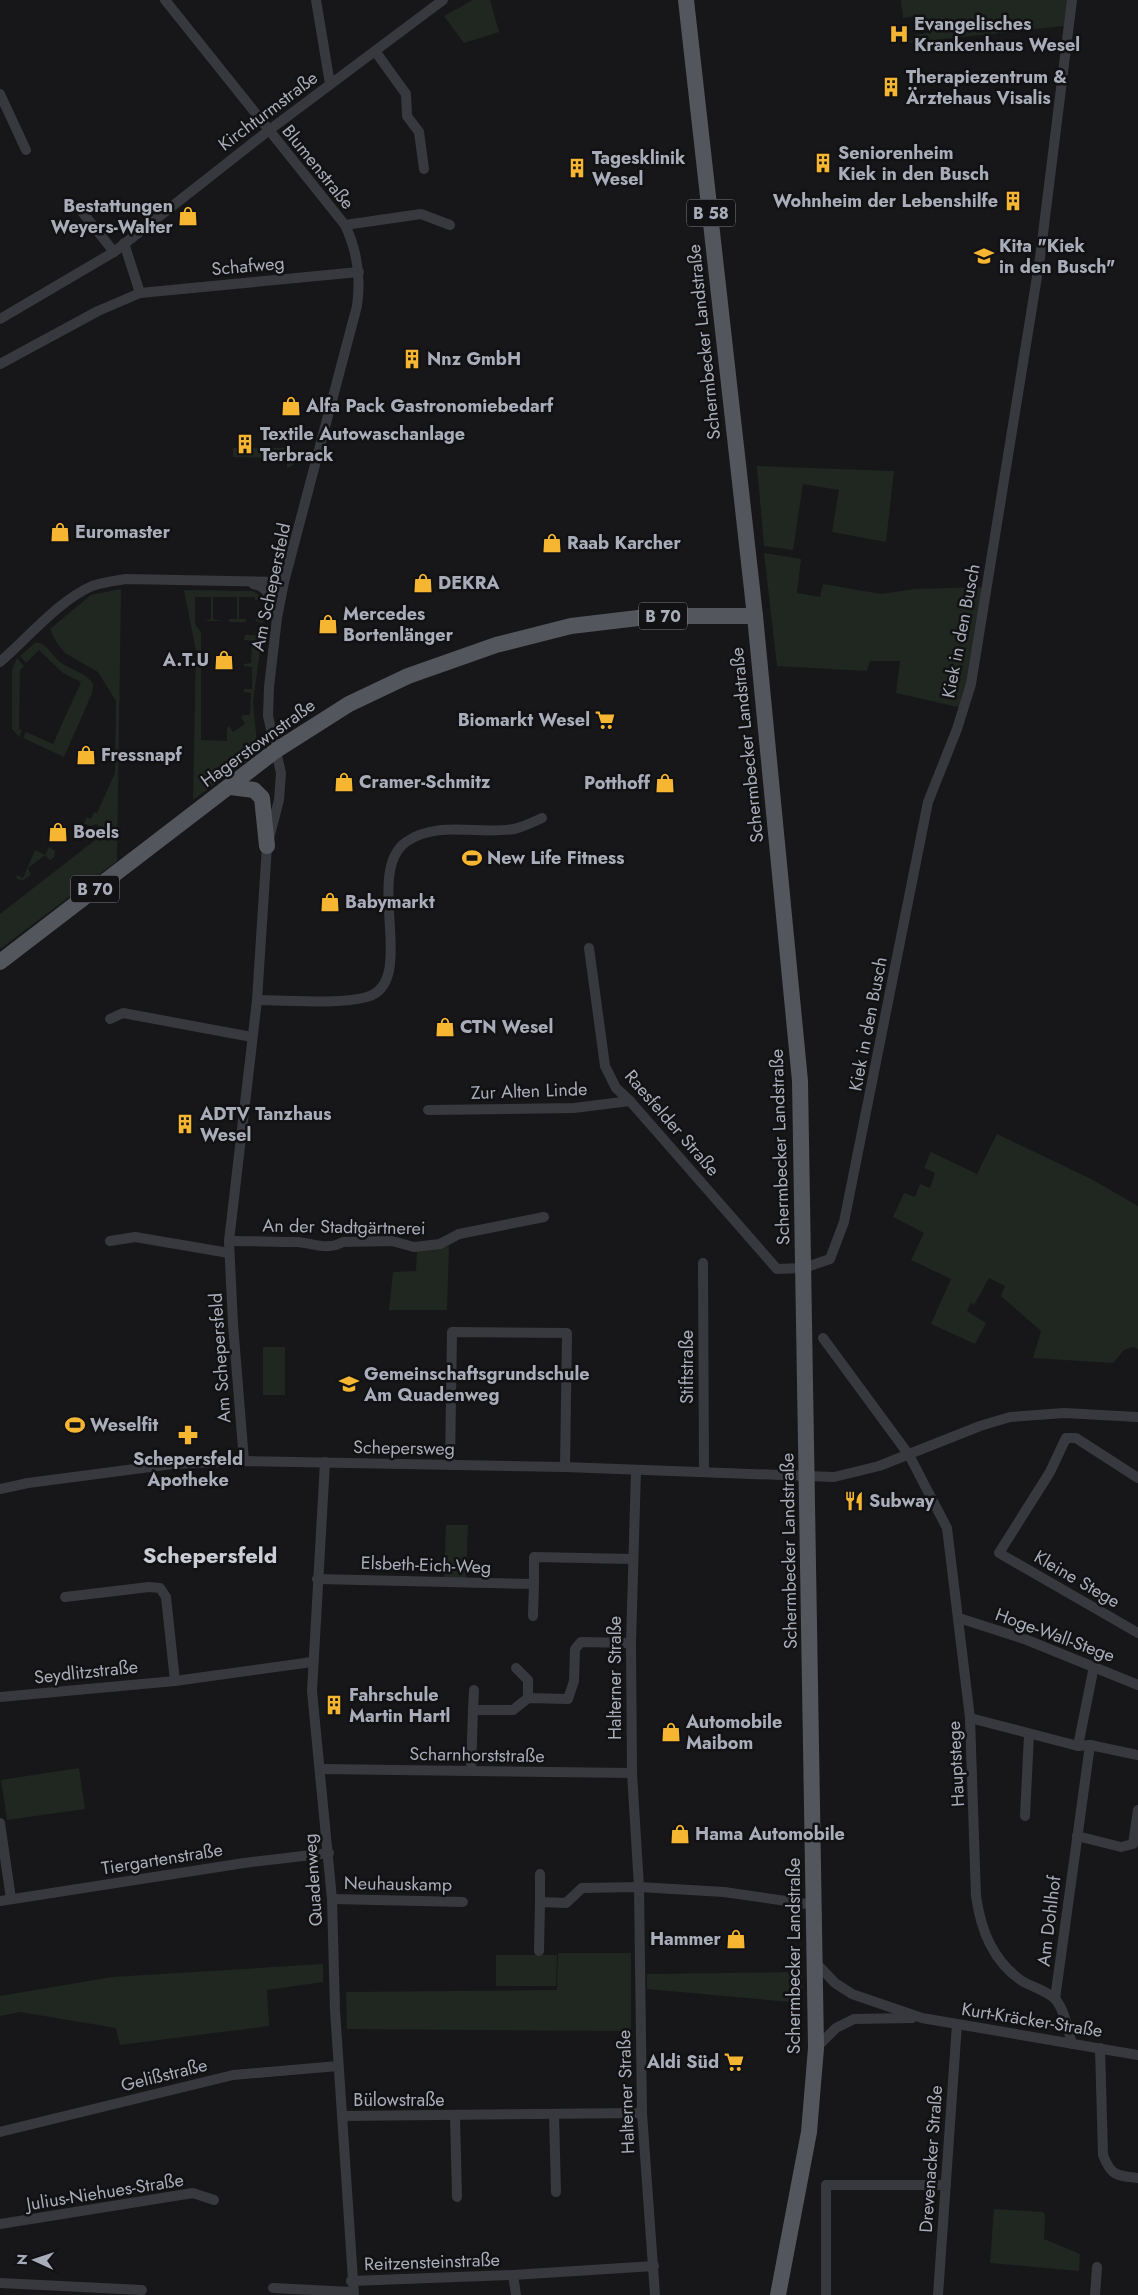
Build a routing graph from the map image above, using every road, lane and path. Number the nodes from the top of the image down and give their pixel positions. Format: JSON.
{"nodes":[{"id":1,"x":165,"y":0,"type":"edge"},
{"id":2,"x":316,"y":0,"type":"edge"},
{"id":3,"x":426,"y":0,"type":"edge"},
{"id":4,"x":443,"y":0,"type":"edge"},
{"id":5,"x":686,"y":0,"type":"edge"},
{"id":6,"x":1072,"y":0,"type":"edge"},
{"id":7,"x":428,"y":12,"type":"junction"},
{"id":8,"x":375,"y":51,"type":"junction"},
{"id":9,"x":330,"y":84,"type":"junction"},
{"id":10,"x":0,"y":94,"type":"edge"},
{"id":11,"x":3,"y":110,"type":"edge"},
{"id":12,"x":268,"y":131,"type":"junction"},
{"id":13,"x":26,"y":150,"type":"dead end"},
{"id":14,"x":424,"y":169,"type":"dead end"},
{"id":15,"x":79,"y":208,"type":"dead end"},
{"id":16,"x":345,"y":224,"type":"junction"},
{"id":17,"x":450,"y":224,"type":"dead end"},
{"id":18,"x":351,"y":238,"type":"joint"},
{"id":19,"x":124,"y":243,"type":"junction"},
{"id":20,"x":114,"y":252,"type":"junction"},
{"id":21,"x":358,"y":272,"type":"junction"},
{"id":22,"x":140,"y":293,"type":"junction"},
{"id":23,"x":0,"y":319,"type":"edge"},
{"id":24,"x":0,"y":364,"type":"edge"},
{"id":25,"x":242,"y":582,"type":"junction"},
{"id":26,"x":284,"y":582,"type":"junction"},
{"id":27,"x":755,"y":616,"type":"junction"},
{"id":28,"x":277,"y":618,"type":"junction"},
{"id":29,"x":0,"y":662,"type":"edge"},
{"id":30,"x":275,"y":751,"type":"junction"},
{"id":31,"x":231,"y":787,"type":"junction"},
{"id":32,"x":542,"y":818,"type":"dead end"},
{"id":33,"x":267,"y":846,"type":"junction"},
{"id":34,"x":589,"y":948,"type":"dead end"},
{"id":35,"x":0,"y":962,"type":"edge"},
{"id":36,"x":257,"y":1000,"type":"junction"},
{"id":37,"x":110,"y":1019,"type":"dead end"},
{"id":38,"x":252,"y":1037,"type":"junction"},
{"id":39,"x":630,"y":1101,"type":"junction"},
{"id":40,"x":428,"y":1110,"type":"dead end"},
{"id":41,"x":544,"y":1217,"type":"dead end"},
{"id":42,"x":110,"y":1241,"type":"dead end"},
{"id":43,"x":229,"y":1241,"type":"junction"},
{"id":44,"x":229,"y":1253,"type":"junction"},
{"id":45,"x":703,"y":1263,"type":"dead end"},
{"id":46,"x":804,"y":1268,"type":"junction"},
{"id":47,"x":823,"y":1338,"type":"dead end"},
{"id":48,"x":1138,"y":1417,"type":"edge"},
{"id":49,"x":909,"y":1455,"type":"junction"},
{"id":50,"x":244,"y":1461,"type":"junction"},
{"id":51,"x":325,"y":1462,"type":"junction"},
{"id":52,"x":450,"y":1465,"type":"junction"},
{"id":53,"x":565,"y":1467,"type":"junction"},
{"id":54,"x":636,"y":1470,"type":"junction"},
{"id":55,"x":704,"y":1472,"type":"junction"},
{"id":56,"x":808,"y":1478,"type":"junction"},
{"id":57,"x":1138,"y":1478,"type":"edge"},
{"id":58,"x":0,"y":1489,"type":"edge"},
{"id":59,"x":633,"y":1559,"type":"junction"},
{"id":60,"x":317,"y":1578,"type":"junction"},
{"id":61,"x":534,"y":1584,"type":"junction"},
{"id":62,"x":65,"y":1597,"type":"dead end"},
{"id":63,"x":533,"y":1616,"type":"dead end"},
{"id":64,"x":959,"y":1618,"type":"junction"},
{"id":65,"x":1138,"y":1633,"type":"edge"},
{"id":66,"x":631,"y":1643,"type":"junction"},
{"id":67,"x":312,"y":1662,"type":"junction"},
{"id":68,"x":1094,"y":1666,"type":"junction"},
{"id":69,"x":516,"y":1668,"type":"dead end"},
{"id":70,"x":175,"y":1680,"type":"junction"},
{"id":71,"x":1138,"y":1685,"type":"edge"},
{"id":72,"x":474,"y":1690,"type":"dead end"},
{"id":73,"x":0,"y":1697,"type":"edge"},
{"id":74,"x":528,"y":1698,"type":"junction"},
{"id":75,"x":474,"y":1710,"type":"junction"},
{"id":76,"x":970,"y":1718,"type":"junction"},
{"id":77,"x":1029,"y":1735,"type":"junction"},
{"id":78,"x":1090,"y":1745,"type":"junction"},
{"id":79,"x":1078,"y":1746,"type":"junction"},
{"id":80,"x":1138,"y":1755,"type":"edge"},
{"id":81,"x":321,"y":1769,"type":"junction"},
{"id":82,"x":471,"y":1771,"type":"junction"},
{"id":83,"x":632,"y":1774,"type":"junction"},
{"id":84,"x":1138,"y":1810,"type":"edge"},
{"id":85,"x":1025,"y":1816,"type":"dead end"},
{"id":86,"x":0,"y":1823,"type":"edge"},
{"id":87,"x":1077,"y":1836,"type":"junction"},
{"id":88,"x":329,"y":1853,"type":"junction"},
{"id":89,"x":540,"y":1874,"type":"dead end"},
{"id":90,"x":639,"y":1887,"type":"junction"},
{"id":91,"x":12,"y":1899,"type":"junction"},
{"id":92,"x":332,"y":1899,"type":"junction"},
{"id":93,"x":0,"y":1901,"type":"edge"},
{"id":94,"x":463,"y":1902,"type":"dead end"},
{"id":95,"x":540,"y":1902,"type":"junction"},
{"id":96,"x":814,"y":1906,"type":"junction"},
{"id":97,"x":539,"y":1951,"type":"dead end"},
{"id":98,"x":816,"y":1962,"type":"junction"},
{"id":99,"x":1055,"y":2000,"type":"junction"},
{"id":100,"x":922,"y":2018,"type":"junction"},
{"id":101,"x":957,"y":2024,"type":"junction"},
{"id":102,"x":1072,"y":2044,"type":"junction"},
{"id":103,"x":816,"y":2048,"type":"junction"},
{"id":104,"x":1100,"y":2048,"type":"junction"},
{"id":105,"x":1138,"y":2054,"type":"edge"},
{"id":106,"x":338,"y":2066,"type":"junction"},
{"id":107,"x":642,"y":2113,"type":"junction"},
{"id":108,"x":554,"y":2115,"type":"junction"},
{"id":109,"x":342,"y":2116,"type":"junction"},
{"id":110,"x":455,"y":2116,"type":"junction"},
{"id":111,"x":0,"y":2132,"type":"edge"},
{"id":112,"x":1138,"y":2178,"type":"edge"},
{"id":113,"x":946,"y":2185,"type":"junction"},
{"id":114,"x":556,"y":2192,"type":"dead end"},
{"id":115,"x":457,"y":2197,"type":"dead end"},
{"id":116,"x":214,"y":2200,"type":"dead end"},
{"id":117,"x":0,"y":2224,"type":"edge"},
{"id":118,"x":654,"y":2266,"type":"junction"},
{"id":119,"x":1097,"y":2267,"type":"dead end"},
{"id":120,"x":513,"y":2275,"type":"junction"},
{"id":121,"x":0,"y":2283,"type":"edge"},
{"id":122,"x":273,"y":2288,"type":"dead end"},
{"id":123,"x":352,"y":2289,"type":"edge"},
{"id":124,"x":142,"y":2290,"type":"dead end"},
{"id":125,"x":88,"y":2291,"type":"edge"},
{"id":126,"x":779,"y":2292,"type":"edge"},
{"id":127,"x":516,"y":2295,"type":"edge"},
{"id":128,"x":655,"y":2295,"type":"edge"},
{"id":129,"x":826,"y":2295,"type":"edge"},
{"id":130,"x":938,"y":2295,"type":"edge"},
{"id":131,"x":1095,"y":2295,"type":"edge"}],
"edges":[{"from":1,"to":12,"type":"street","name":"Blumenstraße"},
{"from":2,"to":9,"type":"street"},
{"from":3,"to":7,"type":"street"},
{"from":4,"to":7,"type":"street","name":"Kirchturmstraße"},
{"from":5,"to":27,"type":"main road","name":"Schermbecker Landstraße","number":"B 58"},
{"from":6,"to":46,"type":"street","name":"Kiek in den Busch"},
{"from":7,"to":8,"type":"street","name":"Kirchturmstraße"},
{"from":8,"to":9,"type":"street","name":"Kirchturmstraße"},
{"from":8,"to":14,"type":"street"},
{"from":9,"to":12,"type":"street","name":"Kirchturmstraße"},
{"from":10,"to":11,"type":"street"},
{"from":11,"to":13,"type":"street"},
{"from":12,"to":16,"type":"street","name":"Blumenstraße"},
{"from":12,"to":19,"type":"street","name":"Kirchturmstraße"},
{"from":15,"to":20,"type":"street"},
{"from":16,"to":17,"type":"street"},
{"from":16,"to":18,"type":"street","name":"Blumenstraße"},
{"from":18,"to":21,"type":"street","name":"Am Schepersfeld"},
{"from":19,"to":20,"type":"street","name":"Kirchturmstraße"},
{"from":19,"to":22,"type":"street"},
{"from":20,"to":23,"type":"street","name":"Kirchturmstraße"},
{"from":21,"to":22,"type":"street","name":"Schafweg"},
{"from":21,"to":26,"type":"street","name":"Am Schepersfeld"},
{"from":22,"to":24,"type":"street","name":"Schafweg"},
{"from":25,"to":26,"type":"street"},
{"from":25,"to":28,"type":"street"},
{"from":25,"to":29,"type":"street"},
{"from":26,"to":28,"type":"street","name":"Am Schepersfeld"},
{"from":27,"to":30,"type":"main road","name":"Hagerstownstraße","number":"B 70"},
{"from":27,"to":46,"type":"main road","name":"Schermbecker Landstraße"},
{"from":28,"to":30,"type":"street","name":"Am Schepersfeld"},
{"from":30,"to":31,"type":"main road","name":"Hagerstownstraße","number":"B 70"},
{"from":30,"to":33,"type":"street","name":"Am Schepersfeld"},
{"from":31,"to":33,"type":"main road"},
{"from":31,"to":35,"type":"main road","name":"Hagerstownstraße","number":"B 70"},
{"from":32,"to":36,"type":"street"},
{"from":33,"to":36,"type":"street","name":"Am Schepersfeld"},
{"from":34,"to":39,"type":"street","name":"Raesfelder Straße"},
{"from":36,"to":38,"type":"street","name":"Am Schepersfeld"},
{"from":37,"to":38,"type":"street"},
{"from":38,"to":43,"type":"street","name":"Am Schepersfeld"},
{"from":39,"to":40,"type":"street","name":"Zur Alten Linde"},
{"from":39,"to":46,"type":"street","name":"Raesfelder Straße"},
{"from":41,"to":43,"type":"street","name":"An der Stadtgärtnerei"},
{"from":42,"to":44,"type":"street"},
{"from":43,"to":44,"type":"street","name":"Am Schepersfeld"},
{"from":44,"to":50,"type":"street","name":"Am Schepersfeld"},
{"from":45,"to":55,"type":"street","name":"Stiftstraße"},
{"from":46,"to":56,"type":"main road","name":"Schermbecker Landstraße"},
{"from":47,"to":49,"type":"street","name":"Hauptstege"},
{"from":48,"to":49,"type":"street","name":"Schepersweg"},
{"from":49,"to":56,"type":"street","name":"Schepersweg"},
{"from":49,"to":64,"type":"street","name":"Hauptstege"},
{"from":50,"to":51,"type":"street","name":"Schepersweg"},
{"from":50,"to":58,"type":"street","name":"Schepersweg"},
{"from":51,"to":52,"type":"street","name":"Schepersweg"},
{"from":51,"to":60,"type":"street","name":"Quadenweg"},
{"from":52,"to":53,"type":"street","name":"Schepersweg"},
{"from":52,"to":53,"type":"street"},
{"from":53,"to":54,"type":"street","name":"Schepersweg"},
{"from":54,"to":55,"type":"street","name":"Schepersweg"},
{"from":54,"to":59,"type":"street","name":"Halterner Straße"},
{"from":55,"to":56,"type":"street","name":"Schepersweg"},
{"from":56,"to":96,"type":"main road","name":"Schermbecker Landstraße"},
{"from":57,"to":65,"type":"street","name":"Kleine Stege"},
{"from":59,"to":61,"type":"street"},
{"from":59,"to":66,"type":"street","name":"Halterner Straße"},
{"from":60,"to":61,"type":"street","name":"Elsbeth-Eich-Weg"},
{"from":60,"to":67,"type":"street","name":"Quadenweg"},
{"from":61,"to":63,"type":"street"},
{"from":62,"to":70,"type":"street"},
{"from":64,"to":68,"type":"street","name":"Hoge-Wall-Stege"},
{"from":64,"to":76,"type":"street","name":"Hauptstege"},
{"from":66,"to":74,"type":"street"},
{"from":66,"to":83,"type":"street","name":"Halterner Straße"},
{"from":67,"to":70,"type":"street","name":"Seydlitzstraße"},
{"from":67,"to":81,"type":"street","name":"Quadenweg"},
{"from":68,"to":71,"type":"street","name":"Hoge-Wall-Stege"},
{"from":68,"to":79,"type":"street"},
{"from":69,"to":74,"type":"street"},
{"from":70,"to":73,"type":"street","name":"Seydlitzstraße"},
{"from":72,"to":75,"type":"street"},
{"from":74,"to":75,"type":"street"},
{"from":75,"to":82,"type":"street"},
{"from":76,"to":77,"type":"street"},
{"from":76,"to":99,"type":"street","name":"Hauptstege"},
{"from":77,"to":79,"type":"street"},
{"from":77,"to":85,"type":"street"},
{"from":78,"to":79,"type":"street"},
{"from":78,"to":80,"type":"street"},
{"from":78,"to":87,"type":"street","name":"Am Dohlhof"},
{"from":81,"to":82,"type":"street","name":"Scharnhorststraße"},
{"from":81,"to":88,"type":"street","name":"Quadenweg"},
{"from":82,"to":83,"type":"street","name":"Scharnhorststraße"},
{"from":83,"to":90,"type":"street","name":"Halterner Straße"},
{"from":84,"to":87,"type":"street"},
{"from":86,"to":91,"type":"street"},
{"from":87,"to":99,"type":"street","name":"Am Dohlhof"},
{"from":88,"to":91,"type":"street","name":"Tiergartenstraße"},
{"from":88,"to":92,"type":"street","name":"Quadenweg"},
{"from":89,"to":95,"type":"street"},
{"from":90,"to":95,"type":"street"},
{"from":90,"to":96,"type":"street"},
{"from":90,"to":107,"type":"street","name":"Halterner Straße"},
{"from":91,"to":93,"type":"street","name":"Tiergartenstraße"},
{"from":92,"to":94,"type":"street","name":"Neuhauskamp"},
{"from":92,"to":106,"type":"street","name":"Quadenweg"},
{"from":95,"to":97,"type":"street"},
{"from":96,"to":98,"type":"main road","name":"Schermbecker Landstraße"},
{"from":98,"to":100,"type":"street","name":"Kurt-Kräcker-Straße"},
{"from":98,"to":103,"type":"main road","name":"Schermbecker Landstraße"},
{"from":99,"to":102,"type":"street"},
{"from":100,"to":101,"type":"street","name":"Kurt-Kräcker-Straße"},
{"from":100,"to":103,"type":"street","name":"Kurt-Kräcker-Straße"},
{"from":101,"to":102,"type":"street","name":"Kurt-Kräcker-Straße"},
{"from":101,"to":113,"type":"street","name":"Drevenacker Straße"},
{"from":102,"to":104,"type":"street","name":"Kurt-Kräcker-Straße"},
{"from":103,"to":126,"type":"main road","name":"Schermbecker Landstraße"},
{"from":104,"to":105,"type":"street","name":"Kurt-Kräcker-Straße"},
{"from":104,"to":112,"type":"street"},
{"from":106,"to":109,"type":"street","name":"Quadenweg"},
{"from":106,"to":111,"type":"street","name":"Gelißstraße"},
{"from":107,"to":108,"type":"street","name":"Bülowstraße"},
{"from":107,"to":118,"type":"street","name":"Halterner Straße"},
{"from":108,"to":110,"type":"street","name":"Bülowstraße"},
{"from":108,"to":114,"type":"street"},
{"from":109,"to":110,"type":"street","name":"Bülowstraße"},
{"from":109,"to":123,"type":"street","name":"Quadenweg"},
{"from":110,"to":115,"type":"street","name":"Bülowstraße"},
{"from":113,"to":129,"type":"street"},
{"from":113,"to":130,"type":"street","name":"Drevenacker Straße"},
{"from":116,"to":117,"type":"street","name":"Julius-Niehues-Straße"},
{"from":118,"to":120,"type":"street","name":"Reitzensteinstraße"},
{"from":118,"to":128,"type":"street","name":"Halterner Straße"},
{"from":119,"to":131,"type":"street"},
{"from":120,"to":123,"type":"street","name":"Reitzensteinstraße"},
{"from":120,"to":127,"type":"street","name":"Reitzensteinstraße"},
{"from":121,"to":125,"type":"street"},
{"from":122,"to":123,"type":"street","name":"Reitzensteinstraße"},
{"from":124,"to":125,"type":"street"}]}
